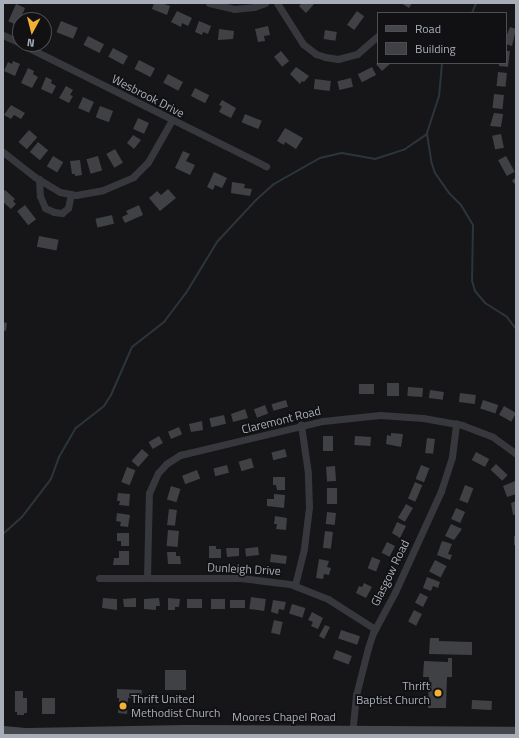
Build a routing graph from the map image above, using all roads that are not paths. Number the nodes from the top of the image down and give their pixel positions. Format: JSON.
{"nodes":[{"id":1,"x":209,"y":3,"type":"edge"},
{"id":2,"x":265,"y":3,"type":"edge"},
{"id":3,"x":277,"y":3,"type":"edge"},
{"id":4,"x":3,"y":35,"type":"edge"},
{"id":5,"x":377,"y":37,"type":"edge"},
{"id":6,"x":12,"y":40,"type":"edge"},
{"id":7,"x":37,"y":52,"type":"edge"},
{"id":8,"x":172,"y":120,"type":"junction"},
{"id":9,"x":3,"y":152,"type":"edge"},
{"id":10,"x":266,"y":166,"type":"dead end"},
{"id":11,"x":39,"y":179,"type":"junction"},
{"id":12,"x":71,"y":194,"type":"junction"},
{"id":13,"x":456,"y":423,"type":"junction"},
{"id":14,"x":301,"y":425,"type":"junction"},
{"id":15,"x":516,"y":454,"type":"edge"},
{"id":16,"x":99,"y":578,"type":"dead end"},
{"id":17,"x":147,"y":578,"type":"junction"},
{"id":18,"x":295,"y":585,"type":"junction"},
{"id":19,"x":375,"y":629,"type":"junction"},
{"id":20,"x":3,"y":731,"type":"edge"},
{"id":21,"x":516,"y":732,"type":"edge"},
{"id":22,"x":352,"y":733,"type":"edge"},
{"id":23,"x":457,"y":733,"type":"edge"},
{"id":24,"x":23,"y":734,"type":"edge"}],
"edges":[{"from":1,"to":2,"type":"street"},
{"from":3,"to":5,"type":"street"},
{"from":4,"to":6,"type":"street","name":"Wesbrook Drive"},
{"from":7,"to":8,"type":"street","name":"Wesbrook Drive"},
{"from":8,"to":10,"type":"street","name":"Wesbrook Drive"},
{"from":8,"to":12,"type":"street"},
{"from":9,"to":11,"type":"street"},
{"from":11,"to":12,"type":"street"},
{"from":11,"to":12,"type":"street"},
{"from":13,"to":14,"type":"street","name":"Claremont Road"},
{"from":13,"to":15,"type":"street","name":"Claremont Road"},
{"from":13,"to":19,"type":"street","name":"Glasgow Road"},
{"from":14,"to":17,"type":"street","name":"Claremont Road"},
{"from":14,"to":18,"type":"street"},
{"from":16,"to":17,"type":"street","name":"Dunleigh Drive"},
{"from":17,"to":18,"type":"street","name":"Dunleigh Drive"},
{"from":18,"to":19,"type":"street","name":"Dunleigh Drive"},
{"from":19,"to":22,"type":"street","name":"Glasgow Road"},
{"from":20,"to":24,"type":"main road","name":"Moores Chapel Road"},
{"from":21,"to":23,"type":"main road","name":"Moores Chapel Road"},
{"from":22,"to":23,"type":"main road","name":"Moores Chapel Road"},
{"from":22,"to":24,"type":"main road","name":"Moores Chapel Road"}]}
